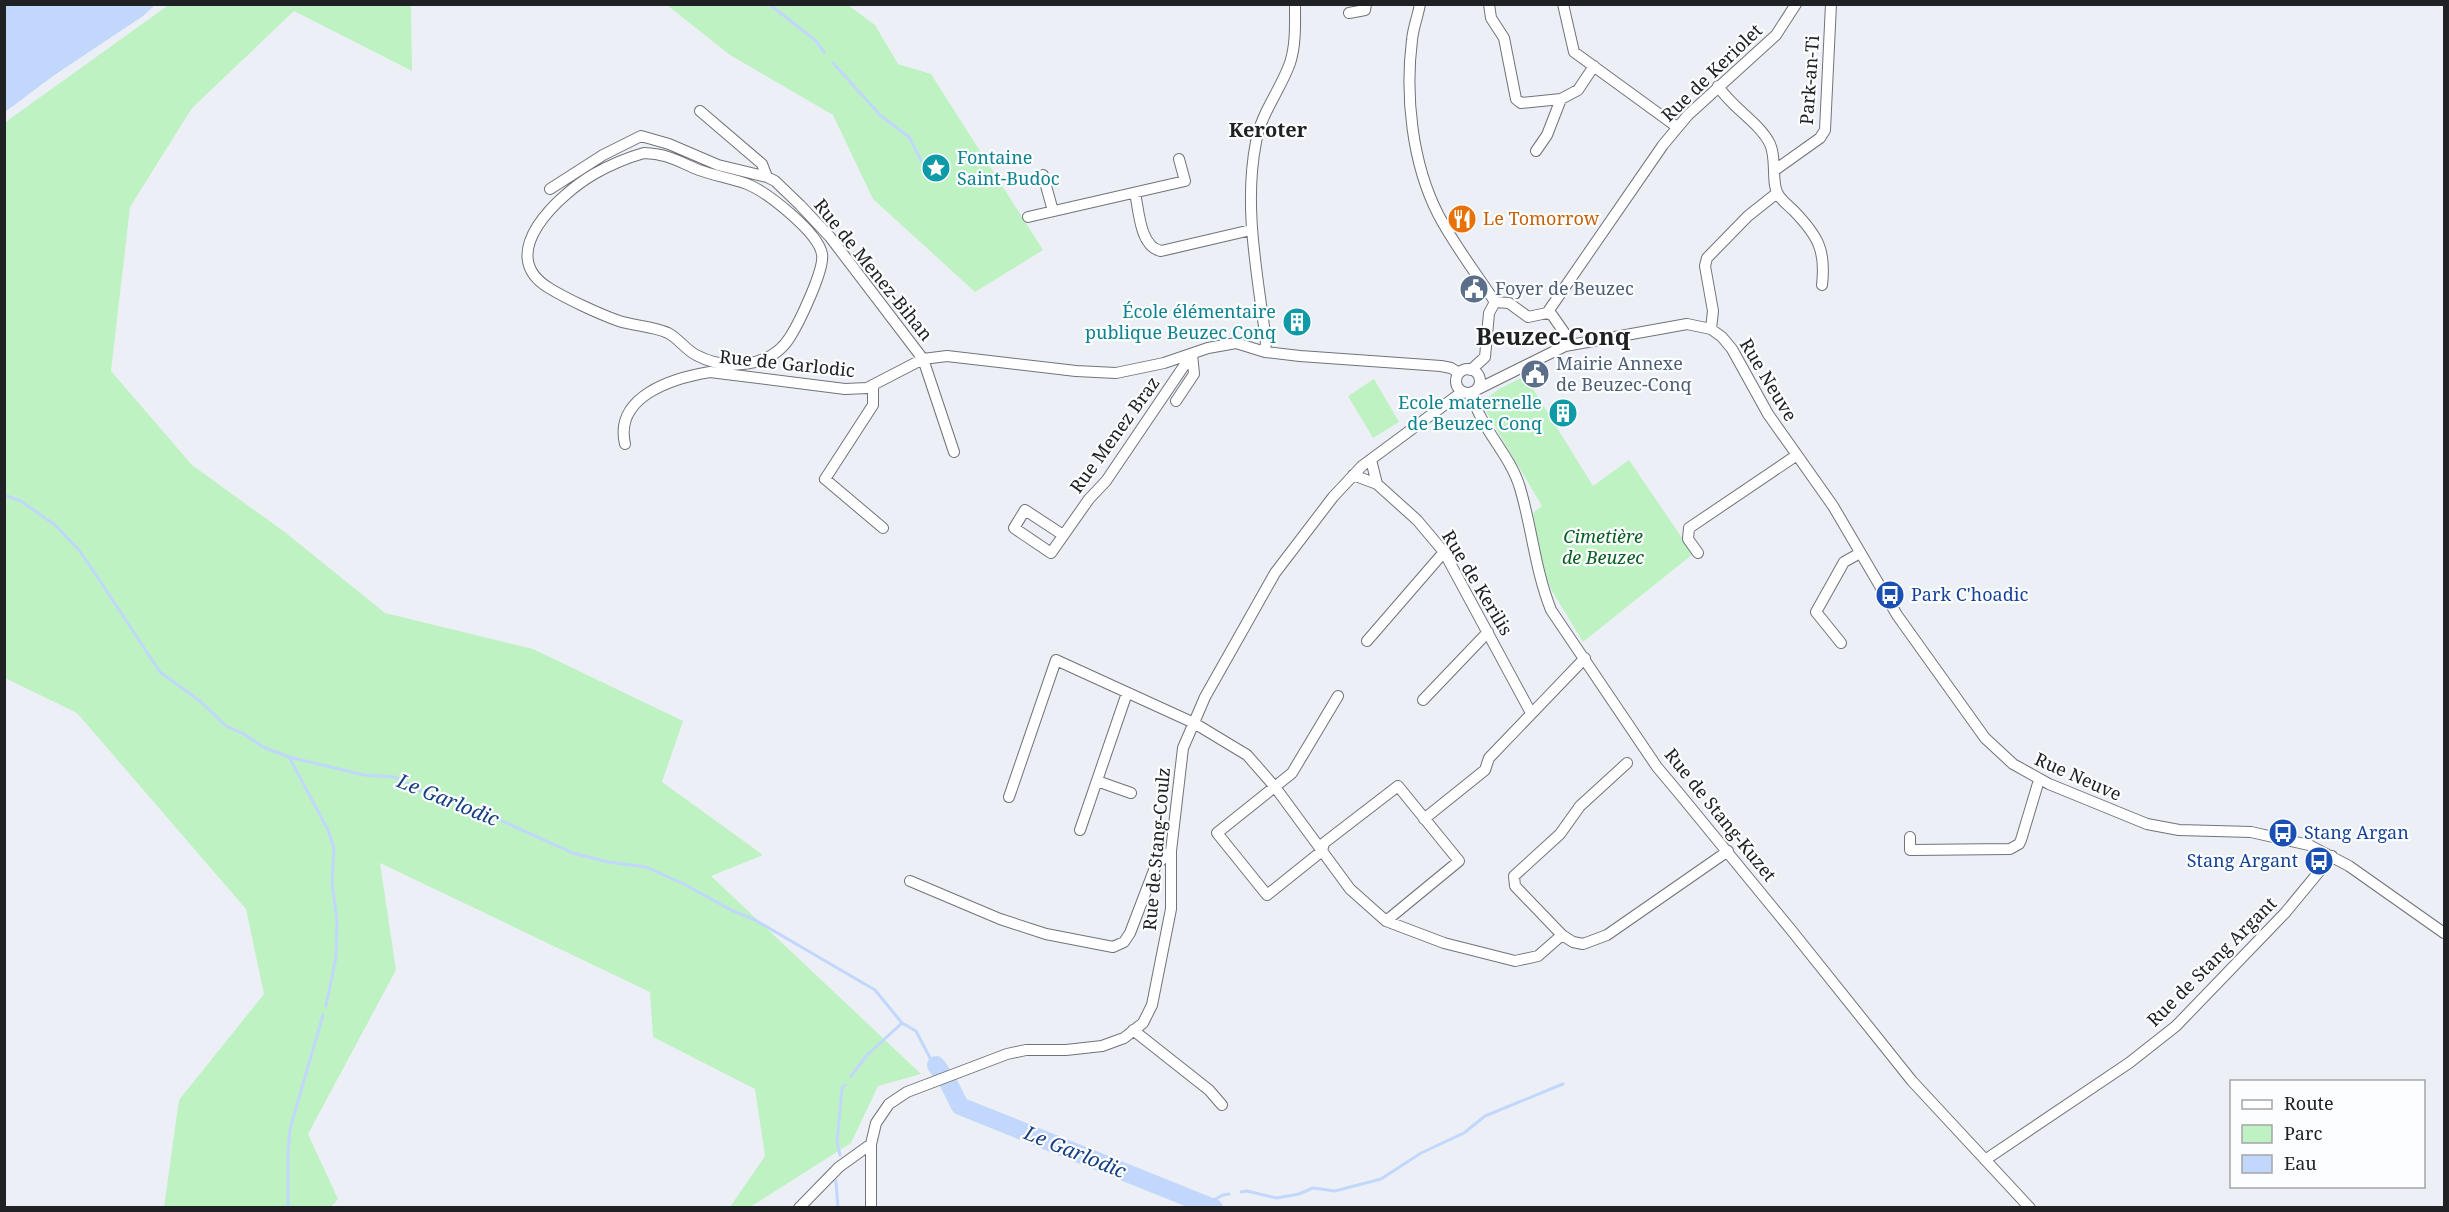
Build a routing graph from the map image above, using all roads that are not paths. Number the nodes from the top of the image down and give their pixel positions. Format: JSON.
{"nodes":[{"id":1,"x":1295,"y":4,"type":"edge"},
{"id":2,"x":1366,"y":4,"type":"edge"},
{"id":3,"x":1420,"y":4,"type":"edge"},
{"id":4,"x":1489,"y":4,"type":"edge"},
{"id":5,"x":1563,"y":4,"type":"edge"},
{"id":6,"x":1796,"y":4,"type":"edge"},
{"id":7,"x":1831,"y":4,"type":"edge"},
{"id":8,"x":1350,"y":13,"type":"dead end"},
{"id":9,"x":1594,"y":66,"type":"junction"},
{"id":10,"x":1718,"y":87,"type":"junction"},
{"id":11,"x":1561,"y":99,"type":"junction"},
{"id":12,"x":700,"y":111,"type":"dead end"},
{"id":13,"x":1677,"y":127,"type":"junction"},
{"id":14,"x":1536,"y":151,"type":"dead end"},
{"id":15,"x":1179,"y":159,"type":"dead end"},
{"id":16,"x":1775,"y":170,"type":"junction"},
{"id":17,"x":1043,"y":175,"type":"dead end"},
{"id":18,"x":767,"y":177,"type":"junction"},
{"id":19,"x":550,"y":189,"type":"dead end"},
{"id":20,"x":1777,"y":193,"type":"junction"},
{"id":21,"x":1135,"y":194,"type":"junction"},
{"id":22,"x":1053,"y":211,"type":"junction"},
{"id":23,"x":1028,"y":217,"type":"dead end"},
{"id":24,"x":1251,"y":230,"type":"junction"},
{"id":25,"x":1822,"y":285,"type":"dead end"},
{"id":26,"x":1495,"y":302,"type":"junction"},
{"id":27,"x":1547,"y":313,"type":"junction"},
{"id":28,"x":1711,"y":329,"type":"junction"},
{"id":29,"x":1565,"y":346,"type":"junction"},
{"id":30,"x":1265,"y":352,"type":"junction"},
{"id":31,"x":1192,"y":354,"type":"junction"},
{"id":32,"x":923,"y":359,"type":"junction"},
{"id":33,"x":761,"y":362,"type":"junction"},
{"id":34,"x":1471,"y":370,"type":"junction"},
{"id":35,"x":1460,"y":373,"type":"junction"},
{"id":36,"x":767,"y":378,"type":"junction"},
{"id":37,"x":873,"y":386,"type":"junction"},
{"id":38,"x":1470,"y":391,"type":"junction"},
{"id":39,"x":1176,"y":401,"type":"dead end"},
{"id":40,"x":625,"y":444,"type":"dead end"},
{"id":41,"x":954,"y":452,"type":"dead end"},
{"id":42,"x":1797,"y":455,"type":"junction"},
{"id":43,"x":1371,"y":460,"type":"junction"},
{"id":44,"x":1353,"y":475,"type":"junction"},
{"id":45,"x":1377,"y":484,"type":"junction"},
{"id":46,"x":883,"y":528,"type":"dead end"},
{"id":47,"x":1063,"y":535,"type":"junction"},
{"id":48,"x":1444,"y":552,"type":"junction"},
{"id":49,"x":1698,"y":553,"type":"dead end"},
{"id":50,"x":1860,"y":553,"type":"junction"},
{"id":51,"x":1488,"y":632,"type":"junction"},
{"id":52,"x":1367,"y":641,"type":"dead end"},
{"id":53,"x":1841,"y":644,"type":"dead end"},
{"id":54,"x":1585,"y":658,"type":"junction"},
{"id":55,"x":1127,"y":693,"type":"junction"},
{"id":56,"x":1338,"y":696,"type":"dead end"},
{"id":57,"x":1423,"y":700,"type":"dead end"},
{"id":58,"x":1531,"y":713,"type":"junction"},
{"id":59,"x":1194,"y":723,"type":"junction"},
{"id":60,"x":1627,"y":763,"type":"dead end"},
{"id":61,"x":2039,"y":780,"type":"junction"},
{"id":62,"x":1097,"y":781,"type":"junction"},
{"id":63,"x":1275,"y":787,"type":"junction"},
{"id":64,"x":1131,"y":793,"type":"dead end"},
{"id":65,"x":1009,"y":797,"type":"dead end"},
{"id":66,"x":1424,"y":819,"type":"junction"},
{"id":67,"x":1080,"y":830,"type":"dead end"},
{"id":68,"x":1910,"y":837,"type":"dead end"},
{"id":69,"x":1171,"y":850,"type":"junction"},
{"id":70,"x":1322,"y":851,"type":"junction"},
{"id":71,"x":1728,"y":851,"type":"junction"},
{"id":72,"x":2332,"y":856,"type":"junction"},
{"id":73,"x":910,"y":881,"type":"dead end"},
{"id":74,"x":1386,"y":921,"type":"junction"},
{"id":75,"x":2445,"y":933,"type":"edge"},
{"id":76,"x":1562,"y":934,"type":"junction"},
{"id":77,"x":1133,"y":1030,"type":"junction"},
{"id":78,"x":1222,"y":1105,"type":"dead end"},
{"id":79,"x":871,"y":1144,"type":"junction"},
{"id":80,"x":1985,"y":1160,"type":"junction"},
{"id":81,"x":800,"y":1208,"type":"edge"},
{"id":82,"x":871,"y":1208,"type":"edge"},
{"id":83,"x":2030,"y":1208,"type":"edge"}],
"edges":[{"from":1,"to":24,"type":"street"},
{"from":2,"to":8,"type":"street"},
{"from":3,"to":26,"type":"street"},
{"from":4,"to":11,"type":"street"},
{"from":5,"to":9,"type":"street"},
{"from":6,"to":10,"type":"street","name":"Rue de Keriolet"},
{"from":7,"to":16,"type":"street","name":"Park-an-Ti"},
{"from":9,"to":11,"type":"street"},
{"from":9,"to":13,"type":"street"},
{"from":10,"to":13,"type":"street","name":"Rue de Keriolet"},
{"from":10,"to":16,"type":"street"},
{"from":11,"to":14,"type":"street"},
{"from":12,"to":18,"type":"street"},
{"from":13,"to":27,"type":"street","name":"Rue de Keriolet"},
{"from":15,"to":21,"type":"street"},
{"from":16,"to":20,"type":"street"},
{"from":17,"to":22,"type":"street"},
{"from":18,"to":19,"type":"street","name":"Rue de Menez-Bihan"},
{"from":18,"to":32,"type":"street","name":"Rue de Menez-Bihan"},
{"from":20,"to":25,"type":"street"},
{"from":20,"to":28,"type":"street"},
{"from":21,"to":22,"type":"street"},
{"from":21,"to":24,"type":"street"},
{"from":22,"to":23,"type":"street"},
{"from":24,"to":30,"type":"street"},
{"from":26,"to":27,"type":"street"},
{"from":26,"to":34,"type":"street"},
{"from":27,"to":29,"type":"street"},
{"from":28,"to":29,"type":"street"},
{"from":28,"to":42,"type":"street","name":"Rue Neuve"},
{"from":29,"to":38,"type":"street","name":"Rue de Stang-Coulz"},
{"from":30,"to":31,"type":"street","name":"Rue de Garlodic"},
{"from":30,"to":35,"type":"street","name":"Rue de Garlodic"},
{"from":31,"to":32,"type":"street","name":"Rue de Garlodic"},
{"from":31,"to":39,"type":"street"},
{"from":31,"to":47,"type":"street","name":"Rue Menez Braz"},
{"from":32,"to":37,"type":"street","name":"Rue de Garlodic"},
{"from":32,"to":41,"type":"street","name":"Rue de Menez-Bihan"},
{"from":33,"to":33,"type":"street"},
{"from":33,"to":36,"type":"street"},
{"from":34,"to":35,"type":"street"},
{"from":34,"to":38,"type":"street"},
{"from":35,"to":38,"type":"street"},
{"from":36,"to":37,"type":"street","name":"Rue de Garlodic"},
{"from":36,"to":40,"type":"street","name":"Rue de Garlodic"},
{"from":37,"to":46,"type":"street"},
{"from":38,"to":43,"type":"street","name":"Rue de Stang-Coulz"},
{"from":38,"to":54,"type":"street","name":"Rue de Stang-Kuzet"},
{"from":42,"to":49,"type":"street"},
{"from":42,"to":50,"type":"street","name":"Rue Neuve"},
{"from":43,"to":44,"type":"street","name":"Rue de Stang-Coulz"},
{"from":43,"to":45,"type":"street"},
{"from":44,"to":45,"type":"street","name":"Rue de Kerilis"},
{"from":44,"to":59,"type":"street","name":"Rue de Stang-Coulz"},
{"from":45,"to":48,"type":"street","name":"Rue de Kerilis"},
{"from":47,"to":47,"type":"street","name":"Rue Menez Braz"},
{"from":48,"to":51,"type":"street","name":"Rue de Kerilis"},
{"from":48,"to":52,"type":"street"},
{"from":50,"to":53,"type":"street"},
{"from":50,"to":61,"type":"street","name":"Rue Neuve"},
{"from":51,"to":57,"type":"street"},
{"from":51,"to":58,"type":"street","name":"Rue de Kerilis"},
{"from":54,"to":58,"type":"street"},
{"from":54,"to":71,"type":"street","name":"Rue de Stang-Kuzet"},
{"from":55,"to":59,"type":"street"},
{"from":55,"to":62,"type":"street"},
{"from":55,"to":65,"type":"street"},
{"from":56,"to":63,"type":"street"},
{"from":58,"to":66,"type":"street"},
{"from":59,"to":63,"type":"street"},
{"from":59,"to":69,"type":"street","name":"Rue de Stang-Coulz"},
{"from":60,"to":76,"type":"street"},
{"from":61,"to":68,"type":"street"},
{"from":61,"to":72,"type":"street","name":"Rue Neuve"},
{"from":62,"to":64,"type":"street"},
{"from":62,"to":67,"type":"street"},
{"from":63,"to":70,"type":"street"},
{"from":63,"to":70,"type":"street"},
{"from":66,"to":70,"type":"street"},
{"from":66,"to":74,"type":"street"},
{"from":69,"to":73,"type":"street"},
{"from":69,"to":77,"type":"street","name":"Rue de Stang-Coulz"},
{"from":70,"to":74,"type":"street"},
{"from":71,"to":76,"type":"street"},
{"from":71,"to":80,"type":"street","name":"Rue de Stang-Kuzet"},
{"from":72,"to":75,"type":"street","name":"Rue Neuve"},
{"from":72,"to":80,"type":"street","name":"Rue de Stang Argant"},
{"from":74,"to":76,"type":"street"},
{"from":77,"to":78,"type":"street"},
{"from":77,"to":79,"type":"street","name":"Rue de Stang-Coulz"},
{"from":79,"to":81,"type":"street"},
{"from":79,"to":82,"type":"street","name":"Rue de Stang-Coulz"},
{"from":80,"to":83,"type":"street","name":"Rue de Stang-Kuzet"}]}
